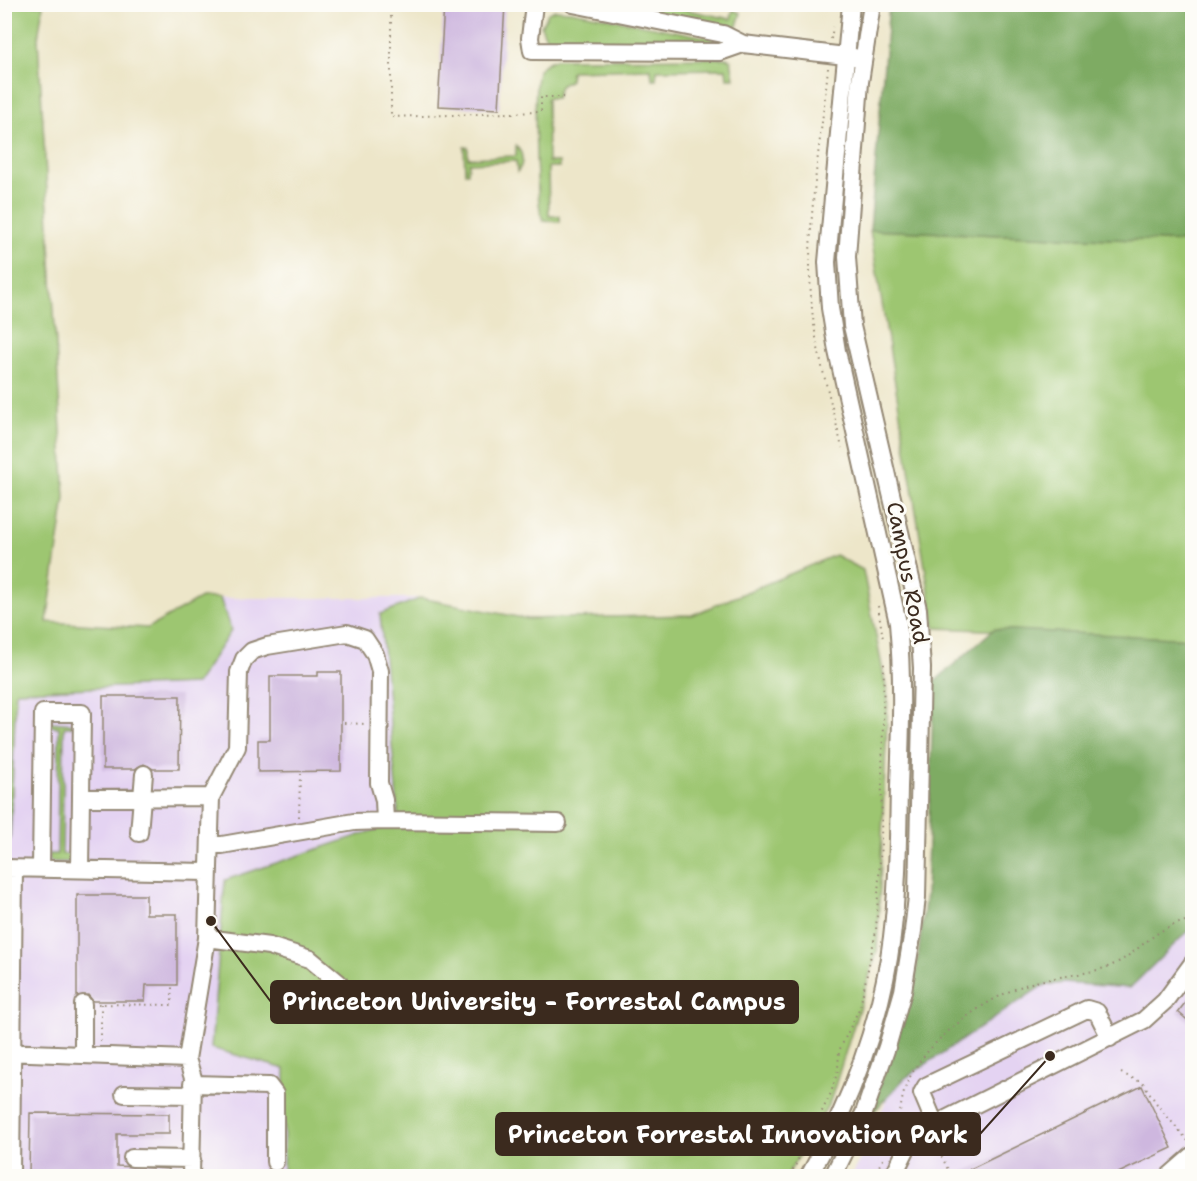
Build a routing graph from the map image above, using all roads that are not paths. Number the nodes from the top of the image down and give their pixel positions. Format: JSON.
{"nodes":[{"id":1,"x":534,"y":4,"type":"edge"},
{"id":2,"x":573,"y":4,"type":"edge"},
{"id":3,"x":851,"y":4,"type":"edge"},
{"id":4,"x":872,"y":4,"type":"edge"},
{"id":5,"x":743,"y":44,"type":"junction"},
{"id":6,"x":838,"y":55,"type":"junction"},
{"id":7,"x":864,"y":58,"type":"junction"},
{"id":8,"x":144,"y":774,"type":"dead end"},
{"id":9,"x":142,"y":797,"type":"junction"},
{"id":10,"x":211,"y":797,"type":"junction"},
{"id":11,"x":81,"y":798,"type":"junction"},
{"id":12,"x":385,"y":821,"type":"junction"},
{"id":13,"x":558,"y":823,"type":"dead end"},
{"id":14,"x":139,"y":833,"type":"dead end"},
{"id":15,"x":211,"y":845,"type":"junction"},
{"id":16,"x":9,"y":868,"type":"edge"},
{"id":17,"x":41,"y":869,"type":"junction"},
{"id":18,"x":80,"y":870,"type":"junction"},
{"id":19,"x":207,"y":872,"type":"junction"},
{"id":20,"x":9,"y":925,"type":"edge"},
{"id":21,"x":207,"y":938,"type":"junction"},
{"id":22,"x":1192,"y":964,"type":"edge"},
{"id":23,"x":339,"y":983,"type":"dead end"},
{"id":24,"x":83,"y":1004,"type":"road end"},
{"id":25,"x":1110,"y":1038,"type":"junction"},
{"id":26,"x":8,"y":1052,"type":"edge"},
{"id":27,"x":84,"y":1055,"type":"junction"},
{"id":28,"x":187,"y":1059,"type":"junction"},
{"id":29,"x":192,"y":1089,"type":"junction"},
{"id":30,"x":124,"y":1094,"type":"dead end"},
{"id":31,"x":935,"y":1124,"type":"junction"},
{"id":32,"x":1192,"y":1150,"type":"edge"},
{"id":33,"x":132,"y":1158,"type":"dead end"},
{"id":34,"x":192,"y":1159,"type":"junction"},
{"id":35,"x":275,"y":1162,"type":"dead end"},
{"id":36,"x":11,"y":1176,"type":"edge"},
{"id":37,"x":191,"y":1176,"type":"edge"},
{"id":38,"x":809,"y":1176,"type":"edge"},
{"id":39,"x":834,"y":1176,"type":"edge"},
{"id":40,"x":893,"y":1176,"type":"edge"},
{"id":41,"x":1169,"y":1176,"type":"edge"}],
"edges":[{"from":1,"to":5,"type":"street"},
{"from":2,"to":5,"type":"street"},
{"from":3,"to":6,"type":"street","name":"Campus Road"},
{"from":4,"to":7,"type":"street","name":"Campus Road"},
{"from":5,"to":6,"type":"street"},
{"from":6,"to":7,"type":"street"},
{"from":6,"to":38,"type":"street","name":"Campus Road"},
{"from":7,"to":39,"type":"street","name":"Campus Road"},
{"from":8,"to":9,"type":"street"},
{"from":9,"to":10,"type":"street"},
{"from":9,"to":11,"type":"street"},
{"from":9,"to":14,"type":"street"},
{"from":10,"to":12,"type":"street"},
{"from":10,"to":15,"type":"street"},
{"from":11,"to":17,"type":"street"},
{"from":11,"to":18,"type":"street"},
{"from":12,"to":13,"type":"street"},
{"from":12,"to":15,"type":"street"},
{"from":15,"to":19,"type":"street"},
{"from":16,"to":17,"type":"street"},
{"from":16,"to":20,"type":"street"},
{"from":17,"to":18,"type":"street"},
{"from":18,"to":19,"type":"street"},
{"from":19,"to":21,"type":"street"},
{"from":20,"to":26,"type":"street"},
{"from":21,"to":23,"type":"street"},
{"from":21,"to":28,"type":"street"},
{"from":22,"to":25,"type":"street"},
{"from":24,"to":27,"type":"street"},
{"from":25,"to":31,"type":"street"},
{"from":25,"to":31,"type":"street"},
{"from":26,"to":27,"type":"street"},
{"from":26,"to":36,"type":"street"},
{"from":27,"to":28,"type":"street"},
{"from":28,"to":29,"type":"street"},
{"from":29,"to":30,"type":"street"},
{"from":29,"to":34,"type":"street"},
{"from":29,"to":35,"type":"street"},
{"from":31,"to":40,"type":"street"},
{"from":32,"to":41,"type":"street"},
{"from":33,"to":34,"type":"street"},
{"from":34,"to":37,"type":"street"}]}
